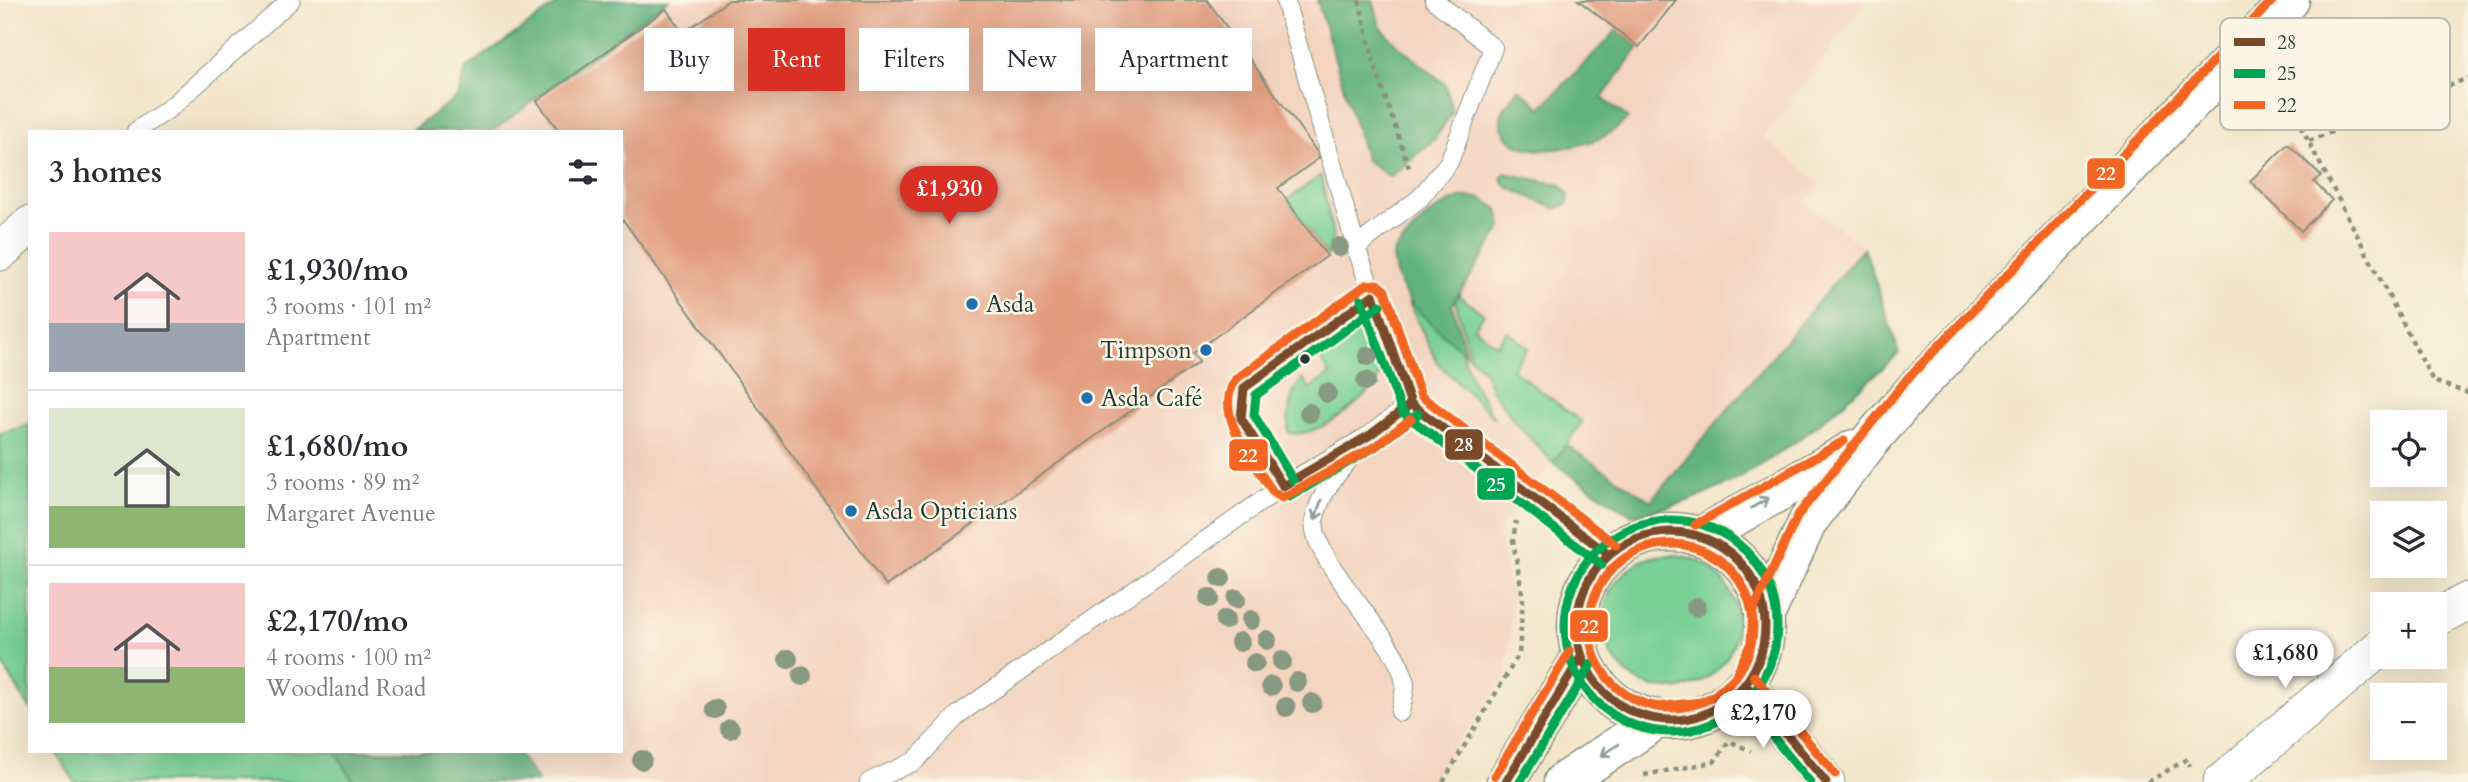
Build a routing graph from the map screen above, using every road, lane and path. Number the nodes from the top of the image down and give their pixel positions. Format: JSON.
{"nodes":[{"id":1,"x":291,"y":0,"type":"edge"},
{"id":2,"x":1285,"y":0,"type":"edge"},
{"id":3,"x":1359,"y":0,"type":"edge"},
{"id":4,"x":1434,"y":0,"type":"edge"},
{"id":5,"x":2290,"y":0,"type":"edge"},
{"id":6,"x":2273,"y":18,"type":"edge"},
{"id":7,"x":2220,"y":73,"type":"edge"},
{"id":8,"x":2468,"y":78,"type":"edge"},
{"id":9,"x":2450,"y":85,"type":"edge"},
{"id":10,"x":137,"y":130,"type":"edge"},
{"id":11,"x":2302,"y":130,"type":"edge"},
{"id":12,"x":2337,"y":130,"type":"edge"},
{"id":13,"x":2309,"y":141,"type":"junction"},
{"id":14,"x":1420,"y":198,"type":"junction"},
{"id":15,"x":28,"y":227,"type":"edge"},
{"id":16,"x":1356,"y":247,"type":"junction"},
{"id":17,"x":0,"y":252,"type":"edge"},
{"id":18,"x":1373,"y":295,"type":"junction"},
{"id":19,"x":2468,"y":393,"type":"edge"},
{"id":20,"x":1410,"y":404,"type":"junction"},
{"id":21,"x":1370,"y":435,"type":"junction"},
{"id":22,"x":1870,"y":440,"type":"junction"},
{"id":23,"x":1283,"y":486,"type":"junction"},
{"id":24,"x":1507,"y":513,"type":"dead end"},
{"id":25,"x":1701,"y":536,"type":"junction"},
{"id":26,"x":1609,"y":555,"type":"junction"},
{"id":27,"x":2468,"y":601,"type":"edge"},
{"id":28,"x":2447,"y":612,"type":"edge"},
{"id":29,"x":1765,"y":615,"type":"junction"},
{"id":30,"x":2370,"y":655,"type":"edge"},
{"id":31,"x":1581,"y":657,"type":"junction"},
{"id":32,"x":1745,"y":684,"type":"junction"},
{"id":33,"x":1400,"y":712,"type":"dead end"},
{"id":34,"x":1658,"y":719,"type":"junction"},
{"id":35,"x":1788,"y":736,"type":"junction"},
{"id":36,"x":2208,"y":776,"type":"edge"},
{"id":37,"x":1634,"y":779,"type":"dead end"},
{"id":38,"x":869,"y":782,"type":"edge"},
{"id":39,"x":1443,"y":782,"type":"edge"},
{"id":40,"x":1506,"y":782,"type":"edge"},
{"id":41,"x":1563,"y":782,"type":"edge"},
{"id":42,"x":1826,"y":782,"type":"edge"},
{"id":43,"x":2148,"y":782,"type":"edge"}],
"edges":[{"from":1,"to":10,"type":"lane"},
{"from":2,"to":16,"type":"lane"},
{"from":3,"to":14,"type":"path"},
{"from":4,"to":14,"type":"lane"},
{"from":5,"to":6,"type":"highway"},
{"from":7,"to":22,"type":"highway"},
{"from":8,"to":9,"type":"path"},
{"from":11,"to":13,"type":"path"},
{"from":12,"to":13,"type":"path"},
{"from":13,"to":19,"type":"path"},
{"from":14,"to":16,"type":"lane"},
{"from":15,"to":17,"type":"street"},
{"from":16,"to":18,"type":"lane"},
{"from":18,"to":20,"type":"lane"},
{"from":18,"to":23,"type":"lane"},
{"from":20,"to":21,"type":"lane"},
{"from":20,"to":26,"type":"lane"},
{"from":21,"to":23,"type":"lane"},
{"from":21,"to":33,"type":"lane","one_way":true},
{"from":25,"to":22,"type":"highway","one_way":true},
{"from":22,"to":29,"type":"highway"},
{"from":23,"to":38,"type":"lane"},
{"from":24,"to":39,"type":"path"},
{"from":25,"to":26,"type":"highway"},
{"from":25,"to":29,"type":"highway"},
{"from":26,"to":31,"type":"highway"},
{"from":27,"to":28,"type":"street"},
{"from":29,"to":32,"type":"highway"},
{"from":30,"to":36,"type":"street"},
{"from":31,"to":34,"type":"highway"},
{"from":31,"to":40,"type":"highway"},
{"from":32,"to":34,"type":"highway"},
{"from":32,"to":35,"type":"street"},
{"from":34,"to":41,"type":"highway","one_way":true},
{"from":35,"to":37,"type":"path"},
{"from":35,"to":42,"type":"street"},
{"from":36,"to":43,"type":"path"}]}
